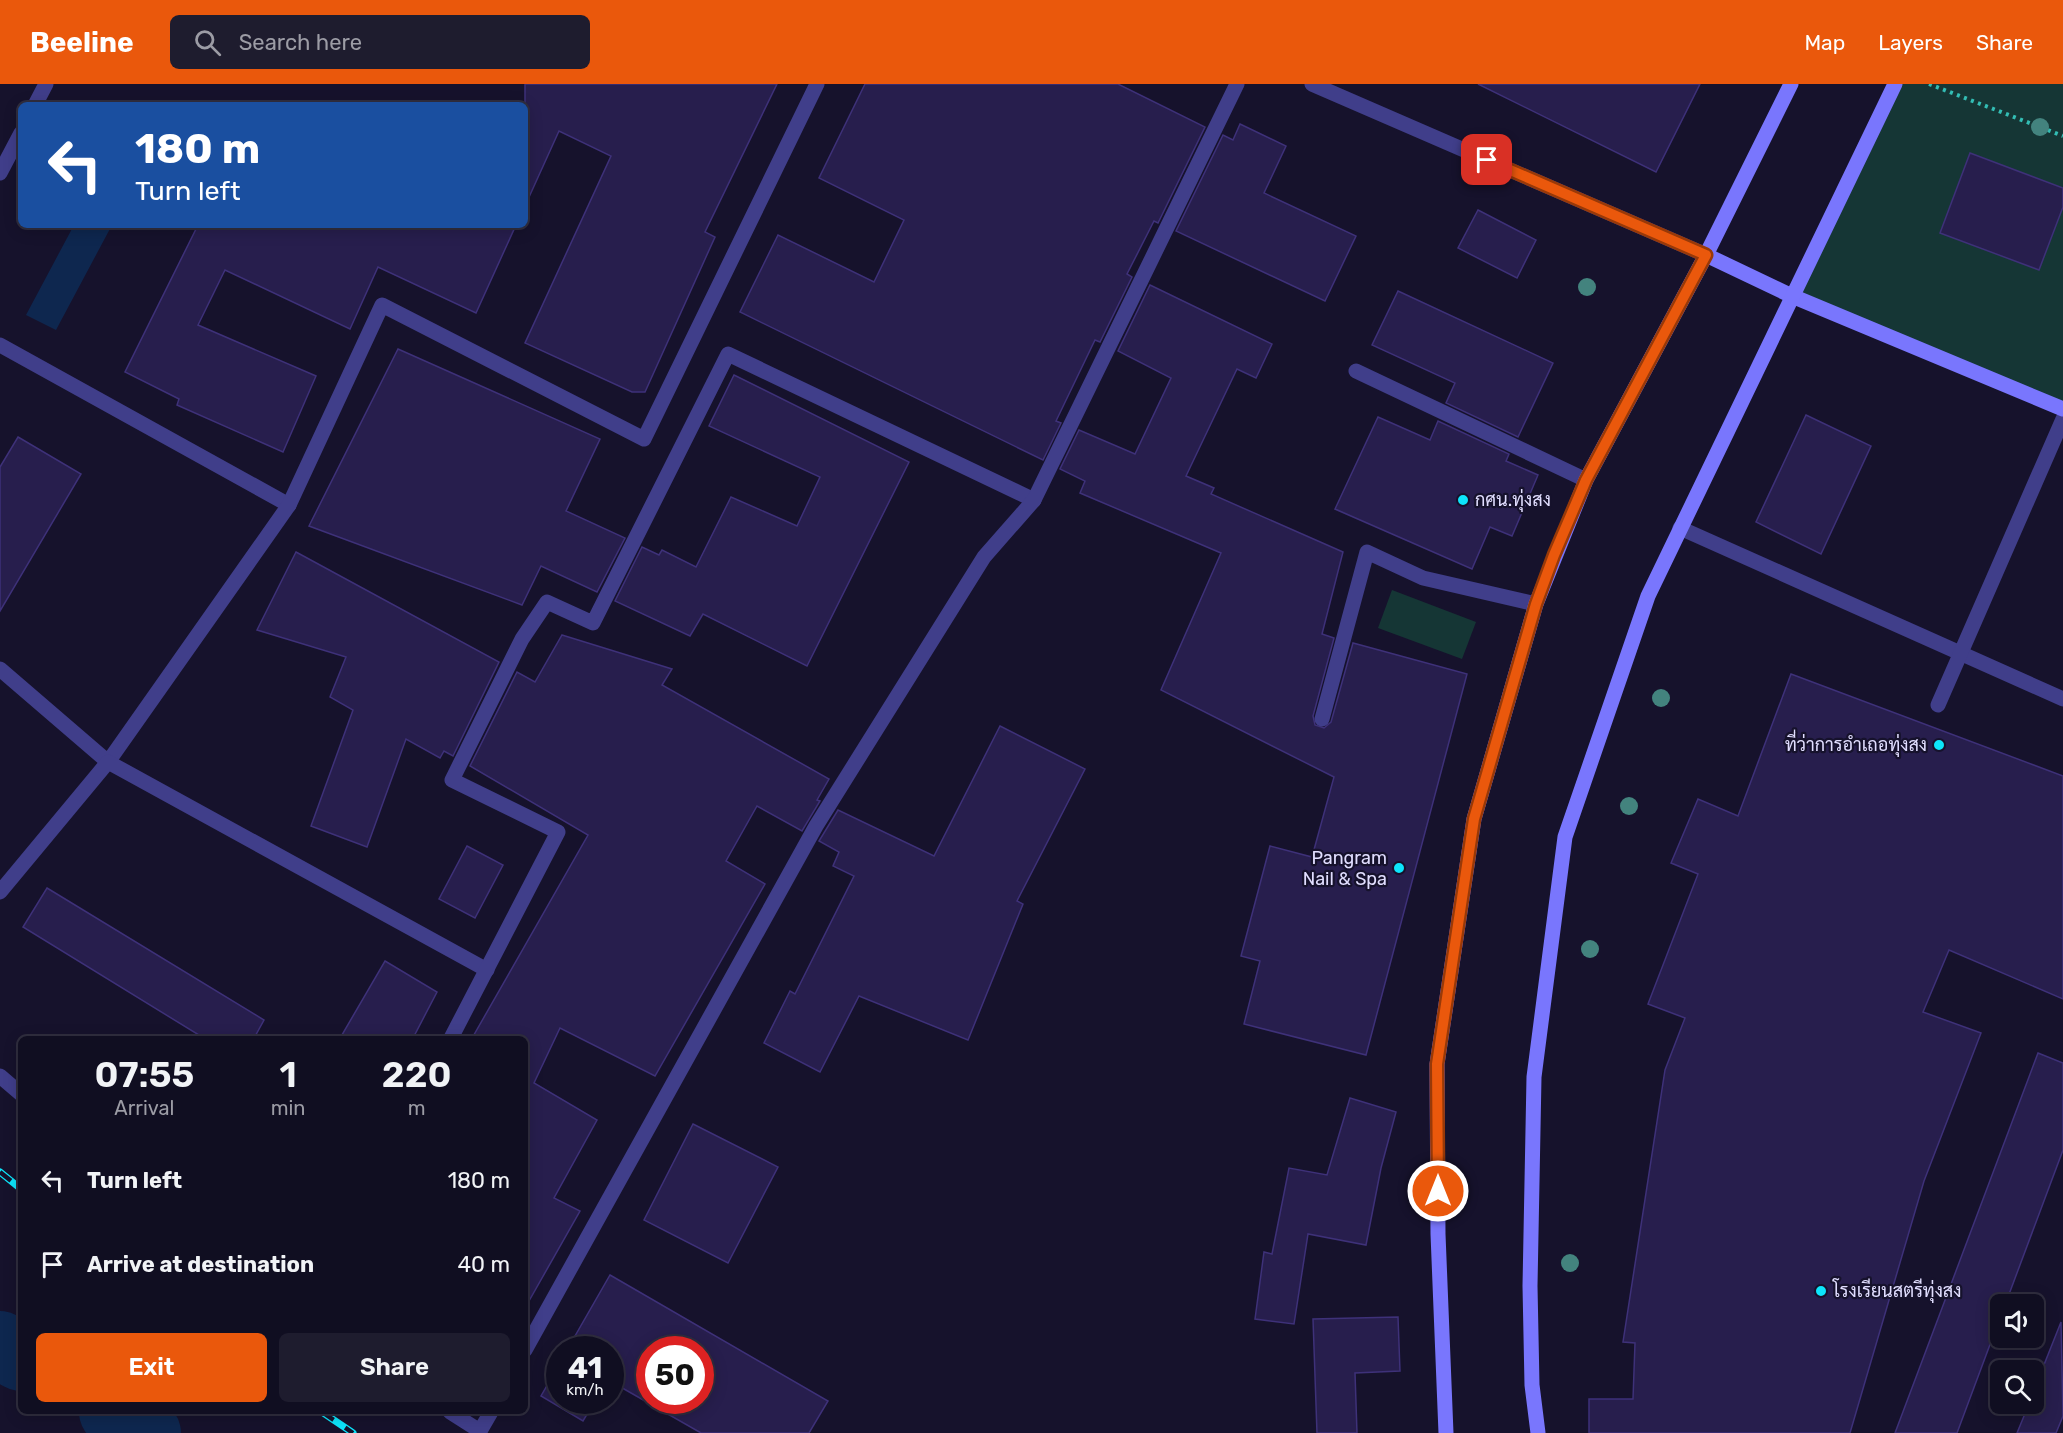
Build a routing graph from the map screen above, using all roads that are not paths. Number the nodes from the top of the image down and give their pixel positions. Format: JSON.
{"nodes":[{"id":1,"x":46,"y":84,"type":"edge"},
{"id":2,"x":817,"y":84,"type":"edge"},
{"id":3,"x":1237,"y":84,"type":"edge"},
{"id":4,"x":1312,"y":84,"type":"edge"},
{"id":5,"x":1791,"y":84,"type":"edge"},
{"id":6,"x":1895,"y":84,"type":"edge"},
{"id":7,"x":37,"y":102,"type":"edge"},
{"id":8,"x":18,"y":139,"type":"edge"},
{"id":9,"x":0,"y":173,"type":"edge"},
{"id":10,"x":1706,"y":255,"type":"junction"},
{"id":11,"x":1792,"y":296,"type":"junction"},
{"id":12,"x":0,"y":345,"type":"edge"},
{"id":13,"x":1356,"y":371,"type":"dead end"},
{"id":14,"x":2063,"y":409,"type":"edge"},
{"id":15,"x":2063,"y":419,"type":"edge"},
{"id":16,"x":1586,"y":480,"type":"junction"},
{"id":17,"x":1034,"y":500,"type":"junction"},
{"id":18,"x":289,"y":505,"type":"junction"},
{"id":19,"x":1680,"y":528,"type":"junction"},
{"id":20,"x":1536,"y":604,"type":"junction"},
{"id":21,"x":1961,"y":653,"type":"junction"},
{"id":22,"x":0,"y":669,"type":"edge"},
{"id":23,"x":2063,"y":699,"type":"edge"},
{"id":24,"x":1938,"y":705,"type":"dead end"},
{"id":25,"x":1322,"y":719,"type":"dead end"},
{"id":26,"x":108,"y":762,"type":"junction"},
{"id":27,"x":0,"y":892,"type":"edge"},
{"id":28,"x":487,"y":970,"type":"junction"},
{"id":29,"x":452,"y":1036,"type":"edge"},
{"id":30,"x":0,"y":1076,"type":"edge"},
{"id":31,"x":18,"y":1091,"type":"edge"},
{"id":32,"x":528,"y":1345,"type":"edge"},
{"id":33,"x":453,"y":1414,"type":"edge"},
{"id":34,"x":490,"y":1414,"type":"edge"},
{"id":35,"x":482,"y":1432,"type":"edge"},
{"id":36,"x":1446,"y":1433,"type":"edge"},
{"id":37,"x":1538,"y":1433,"type":"edge"}],
"edges":[{"from":1,"to":7,"type":"street"},
{"from":2,"to":18,"type":"street"},
{"from":3,"to":17,"type":"street"},
{"from":4,"to":10,"type":"street"},
{"from":5,"to":10,"type":"main road"},
{"from":6,"to":11,"type":"main road"},
{"from":8,"to":9,"type":"street"},
{"from":10,"to":11,"type":"main road"},
{"from":10,"to":16,"type":"main road"},
{"from":11,"to":14,"type":"main road"},
{"from":11,"to":19,"type":"main road"},
{"from":12,"to":18,"type":"street"},
{"from":13,"to":16,"type":"street"},
{"from":15,"to":21,"type":"street"},
{"from":16,"to":20,"type":"main road"},
{"from":17,"to":28,"type":"street"},
{"from":17,"to":32,"type":"street"},
{"from":18,"to":26,"type":"street"},
{"from":19,"to":21,"type":"street"},
{"from":19,"to":37,"type":"main road"},
{"from":20,"to":25,"type":"street"},
{"from":20,"to":36,"type":"main road"},
{"from":21,"to":23,"type":"street"},
{"from":21,"to":24,"type":"street"},
{"from":22,"to":26,"type":"street"},
{"from":26,"to":27,"type":"street"},
{"from":26,"to":28,"type":"street"},
{"from":28,"to":29,"type":"street"},
{"from":30,"to":31,"type":"street"},
{"from":33,"to":35,"type":"street"},
{"from":34,"to":35,"type":"street"}]}
